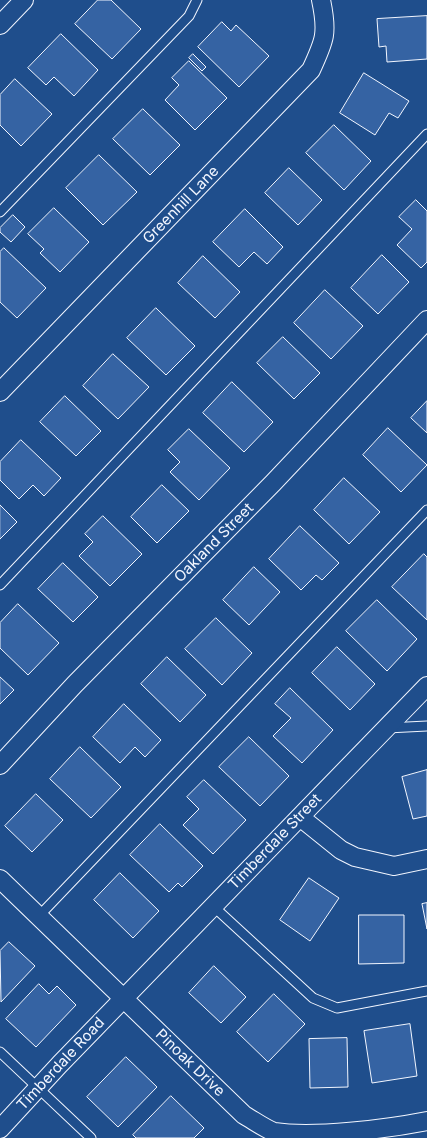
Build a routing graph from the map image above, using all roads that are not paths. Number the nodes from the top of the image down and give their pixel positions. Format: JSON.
{"nodes":[{"id":1,"x":24,"y":0,"type":"edge"},
{"id":2,"x":197,"y":0,"type":"edge"},
{"id":3,"x":321,"y":0,"type":"edge"},
{"id":4,"x":0,"y":25,"type":"edge"},
{"id":5,"x":427,"y":134,"type":"edge"},
{"id":6,"x":0,"y":212,"type":"edge"},
{"id":7,"x":427,"y":320,"type":"edge"},
{"id":8,"x":0,"y":392,"type":"edge"},
{"id":9,"x":427,"y":510,"type":"edge"},
{"id":10,"x":0,"y":585,"type":"edge"},
{"id":11,"x":427,"y":686,"type":"edge"},
{"id":12,"x":427,"y":726,"type":"edge"},
{"id":13,"x":386,"y":728,"type":"junction"},
{"id":14,"x":0,"y":765,"type":"edge"},
{"id":15,"x":300,"y":817,"type":"junction"},
{"id":16,"x":427,"y":858,"type":"edge"},
{"id":17,"x":0,"y":879,"type":"edge"},
{"id":18,"x":214,"y":906,"type":"junction"},
{"id":19,"x":38,"y":917,"type":"junction"},
{"id":20,"x":427,"y":991,"type":"edge"},
{"id":21,"x":123,"y":999,"type":"junction"},
{"id":22,"x":0,"y":1052,"type":"edge"},
{"id":23,"x":38,"y":1088,"type":"junction"},
{"id":24,"x":427,"y":1121,"type":"edge"},
{"id":25,"x":0,"y":1129,"type":"edge"},
{"id":26,"x":91,"y":1138,"type":"edge"}],
"edges":[{"from":1,"to":4,"type":"street"},
{"from":2,"to":6,"type":"lane"},
{"from":3,"to":8,"type":"street","name":"Greenhill Lane"},
{"from":5,"to":10,"type":"lane"},
{"from":7,"to":14,"type":"street","name":"Oakland Street"},
{"from":9,"to":19,"type":"lane"},
{"from":11,"to":13,"type":"street","name":"Timberdale Street"},
{"from":12,"to":13,"type":"lane"},
{"from":13,"to":15,"type":"street","name":"Timberdale Street"},
{"from":15,"to":16,"type":"street"},
{"from":15,"to":18,"type":"street","name":"Timberdale Street"},
{"from":17,"to":19,"type":"street","name":"Pinoak Drive"},
{"from":18,"to":20,"type":"lane"},
{"from":18,"to":21,"type":"street","name":"Timberdale Street"},
{"from":19,"to":21,"type":"street","name":"Pinoak Drive"},
{"from":21,"to":23,"type":"street","name":"Timberdale Road"},
{"from":21,"to":24,"type":"street","name":"Pinoak Drive"},
{"from":22,"to":23,"type":"lane"},
{"from":23,"to":25,"type":"street","name":"Timberdale Road"},
{"from":23,"to":26,"type":"lane"}]}
